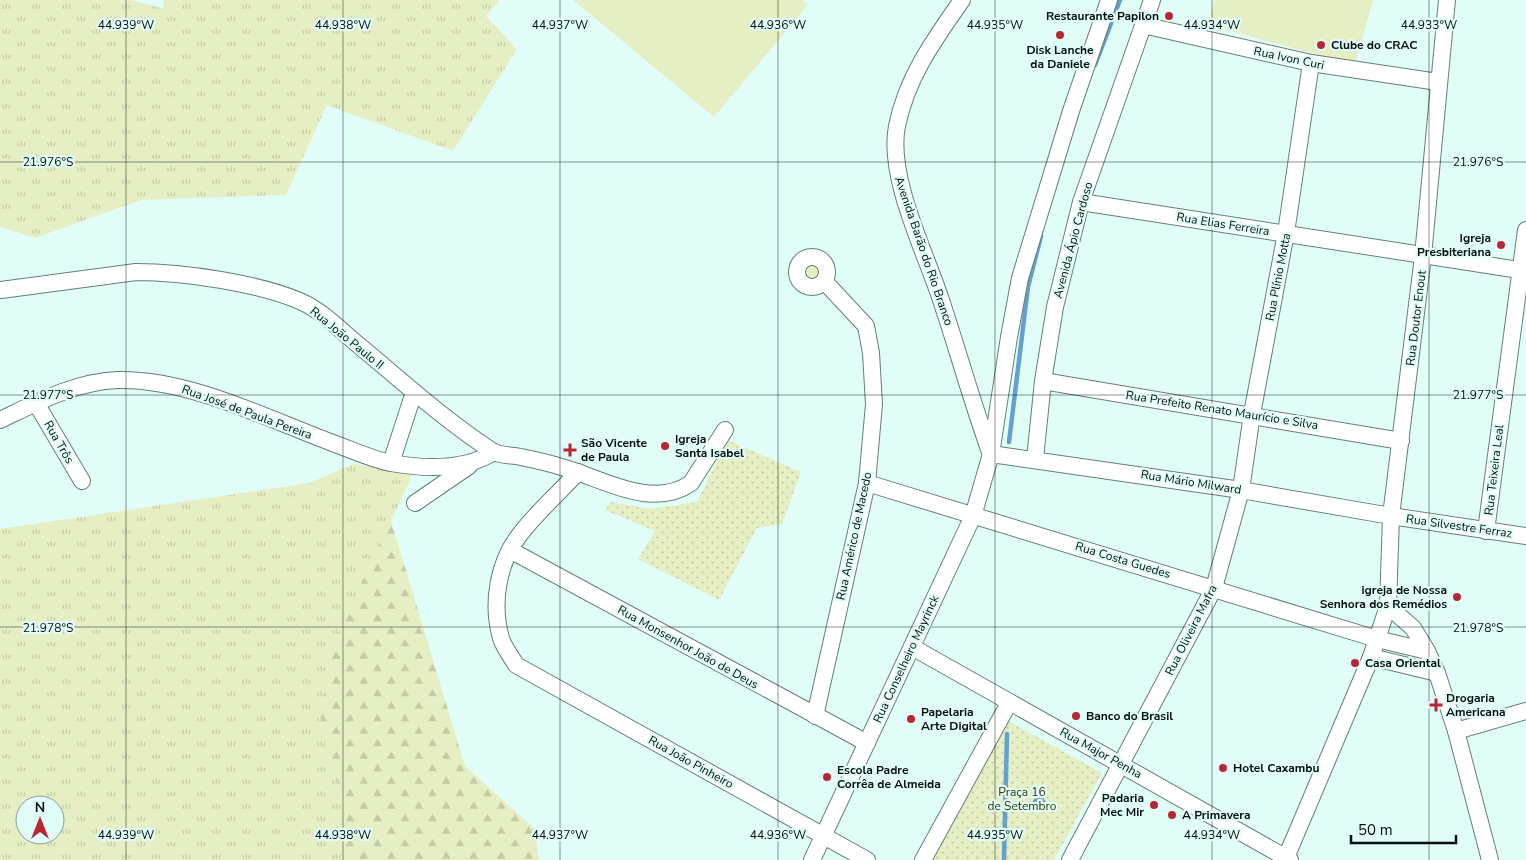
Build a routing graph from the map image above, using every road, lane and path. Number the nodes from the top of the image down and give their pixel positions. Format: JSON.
{"nodes":[{"id":1,"x":962,"y":0,"type":"edge"},
{"id":2,"x":1109,"y":0,"type":"edge"},
{"id":3,"x":1152,"y":0,"type":"edge"},
{"id":4,"x":1447,"y":0,"type":"edge"},
{"id":5,"x":1142,"y":25,"type":"junction"},
{"id":6,"x":1311,"y":63,"type":"junction"},
{"id":7,"x":1438,"y":82,"type":"junction"},
{"id":8,"x":1081,"y":202,"type":"junction"},
{"id":9,"x":1526,"y":230,"type":"edge"},
{"id":10,"x":1286,"y":233,"type":"junction"},
{"id":11,"x":1424,"y":256,"type":"junction"},
{"id":12,"x":1523,"y":271,"type":"edge"},
{"id":13,"x":824,"y":281,"type":"dead end"},
{"id":14,"x":1,"y":290,"type":"edge"},
{"id":15,"x":1043,"y":382,"type":"junction"},
{"id":16,"x":414,"y":392,"type":"junction"},
{"id":17,"x":36,"y":403,"type":"junction"},
{"id":18,"x":1252,"y":414,"type":"junction"},
{"id":19,"x":0,"y":420,"type":"edge"},
{"id":20,"x":725,"y":430,"type":"dead end"},
{"id":21,"x":1401,"y":441,"type":"junction"},
{"id":22,"x":494,"y":452,"type":"junction"},
{"id":23,"x":991,"y":454,"type":"junction"},
{"id":24,"x":1035,"y":459,"type":"junction"},
{"id":25,"x":391,"y":463,"type":"junction"},
{"id":26,"x":473,"y":463,"type":"junction"},
{"id":27,"x":578,"y":472,"type":"junction"},
{"id":28,"x":82,"y":481,"type":"dead end"},
{"id":29,"x":867,"y":484,"type":"junction"},
{"id":30,"x":1241,"y":490,"type":"junction"},
{"id":31,"x":415,"y":503,"type":"dead end"},
{"id":32,"x":973,"y":516,"type":"junction"},
{"id":33,"x":1391,"y":516,"type":"junction"},
{"id":34,"x":1486,"y":531,"type":"junction"},
{"id":35,"x":1526,"y":536,"type":"edge"},
{"id":36,"x":510,"y":550,"type":"junction"},
{"id":37,"x":1214,"y":588,"type":"junction"},
{"id":38,"x":1388,"y":606,"type":"junction"},
{"id":39,"x":1377,"y":639,"type":"junction"},
{"id":40,"x":912,"y":647,"type":"junction"},
{"id":41,"x":1427,"y":651,"type":"junction"},
{"id":42,"x":1371,"y":657,"type":"junction"},
{"id":43,"x":1437,"y":673,"type":"junction"},
{"id":44,"x":1009,"y":703,"type":"junction"},
{"id":45,"x":1526,"y":711,"type":"edge"},
{"id":46,"x":815,"y":716,"type":"junction"},
{"id":47,"x":1456,"y":731,"type":"junction"},
{"id":48,"x":866,"y":743,"type":"junction"},
{"id":49,"x":1122,"y":764,"type":"junction"},
{"id":50,"x":824,"y":836,"type":"junction"},
{"id":51,"x":1287,"y":859,"type":"edge"},
{"id":52,"x":812,"y":860,"type":"edge"},
{"id":53,"x":867,"y":860,"type":"edge"},
{"id":54,"x":923,"y":860,"type":"edge"},
{"id":55,"x":1070,"y":860,"type":"edge"},
{"id":56,"x":1490,"y":860,"type":"edge"}],
"edges":[{"from":1,"to":23,"type":"street","name":"Avenida Barão do Rio Branco"},
{"from":2,"to":23,"type":"street"},
{"from":3,"to":5,"type":"street","name":"Avenida Ápio Cardoso"},
{"from":4,"to":7,"type":"street","name":"Rua Doutor Enout"},
{"from":5,"to":6,"type":"street","name":"Rua Ivon Curi"},
{"from":5,"to":8,"type":"street","name":"Avenida Ápio Cardoso"},
{"from":6,"to":7,"type":"street","name":"Rua Ivon Curi"},
{"from":6,"to":10,"type":"street","name":"Rua Plínio Motta"},
{"from":7,"to":11,"type":"street","name":"Rua Doutor Enout"},
{"from":8,"to":10,"type":"street","name":"Rua Elias Ferreira"},
{"from":8,"to":15,"type":"street","name":"Avenida Ápio Cardoso"},
{"from":9,"to":12,"type":"street","name":"Rua Teixeira Leal"},
{"from":10,"to":11,"type":"street","name":"Rua Elias Ferreira"},
{"from":10,"to":18,"type":"street","name":"Rua Plínio Motta"},
{"from":11,"to":12,"type":"street","name":"Rua Elias Ferreira"},
{"from":11,"to":21,"type":"street","name":"Rua Doutor Enout"},
{"from":12,"to":34,"type":"street","name":"Rua Teixeira Leal"},
{"from":13,"to":29,"type":"street","name":"Rua Américo de Macedo"},
{"from":14,"to":16,"type":"street","name":"Rua João Paulo II"},
{"from":15,"to":18,"type":"street","name":"Rua Prefeito Renato Maurício e Silva"},
{"from":15,"to":24,"type":"street","name":"Avenida Ápio Cardoso"},
{"from":16,"to":22,"type":"street","name":"Rua João Paulo II"},
{"from":16,"to":25,"type":"street"},
{"from":17,"to":19,"type":"street","name":"Rua José de Paula Pereira"},
{"from":17,"to":25,"type":"street","name":"Rua José de Paula Pereira"},
{"from":17,"to":28,"type":"street","name":"Rua Trôs"},
{"from":18,"to":21,"type":"street","name":"Rua Prefeito Renato Maurício e Silva"},
{"from":18,"to":30,"type":"street","name":"Rua Plínio Motta"},
{"from":20,"to":27,"type":"street","name":"Rua João Paulo II"},
{"from":21,"to":33,"type":"street","name":"Rua Doutor Enout"},
{"from":22,"to":26,"type":"street","name":"Rua José de Paula Pereira"},
{"from":22,"to":27,"type":"street","name":"Rua João Paulo II"},
{"from":23,"to":24,"type":"street","name":"Rua Mário Milward"},
{"from":23,"to":32,"type":"street","name":"Rua Conselheiro Mayrinck"},
{"from":24,"to":30,"type":"street","name":"Rua Mário Milward"},
{"from":25,"to":26,"type":"street","name":"Rua José de Paula Pereira"},
{"from":26,"to":31,"type":"street"},
{"from":27,"to":36,"type":"street"},
{"from":29,"to":32,"type":"street","name":"Rua Costa Guedes"},
{"from":29,"to":46,"type":"street","name":"Rua Américo de Macedo"},
{"from":30,"to":33,"type":"street","name":"Rua Mário Milward"},
{"from":30,"to":37,"type":"street","name":"Rua Oliveira Mafra"},
{"from":32,"to":37,"type":"street","name":"Rua Costa Guedes"},
{"from":32,"to":40,"type":"street","name":"Rua Conselheiro Mayrinck"},
{"from":33,"to":34,"type":"street","name":"Rua Silvestre Ferraz"},
{"from":33,"to":38,"type":"street","name":"Rua Doutor Enout"},
{"from":34,"to":35,"type":"street","name":"Rua Silvestre Ferraz"},
{"from":36,"to":46,"type":"street","name":"Rua Monsenhor João de Deus"},
{"from":36,"to":50,"type":"street","name":"Rua João Pinheiro"},
{"from":37,"to":39,"type":"street","name":"Rua Costa Guedes"},
{"from":37,"to":49,"type":"street","name":"Rua Oliveira Mafra"},
{"from":38,"to":39,"type":"street","name":"Rua Doutor Enout"},
{"from":38,"to":41,"type":"street"},
{"from":39,"to":41,"type":"street","name":"Rua Costa Guedes"},
{"from":39,"to":42,"type":"street","name":"Rua Doutor Enout"},
{"from":40,"to":44,"type":"street","name":"Rua Major Penha"},
{"from":40,"to":48,"type":"street","name":"Rua Conselheiro Mayrinck"},
{"from":41,"to":43,"type":"street"},
{"from":42,"to":43,"type":"street"},
{"from":42,"to":51,"type":"street","name":"Rua Doutor Enout"},
{"from":43,"to":47,"type":"street"},
{"from":44,"to":49,"type":"street","name":"Rua Major Penha"},
{"from":44,"to":54,"type":"street"},
{"from":45,"to":47,"type":"street"},
{"from":46,"to":48,"type":"street","name":"Rua Monsenhor João de Deus"},
{"from":47,"to":56,"type":"street"},
{"from":48,"to":50,"type":"street","name":"Rua Conselheiro Mayrinck"},
{"from":49,"to":51,"type":"street","name":"Rua Major Penha"},
{"from":49,"to":55,"type":"street","name":"Rua Oliveira Mafra"},
{"from":50,"to":52,"type":"street","name":"Rua Conselheiro Mayrinck"},
{"from":50,"to":53,"type":"street","name":"Rua João Pinheiro"}]}
